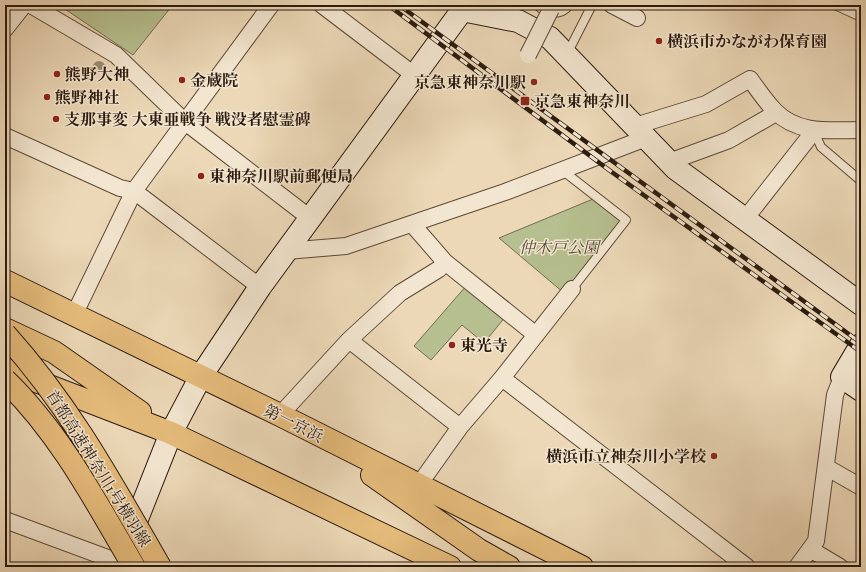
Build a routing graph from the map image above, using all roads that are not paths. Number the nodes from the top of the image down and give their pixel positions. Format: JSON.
{"nodes":[{"id":1,"x":24,"y":5,"type":"edge"},
{"id":2,"x":31,"y":5,"type":"edge"},
{"id":3,"x":270,"y":5,"type":"edge"},
{"id":4,"x":322,"y":5,"type":"edge"},
{"id":5,"x":592,"y":5,"type":"edge"},
{"id":6,"x":612,"y":5,"type":"edge"},
{"id":7,"x":835,"y":5,"type":"edge"},
{"id":8,"x":553,"y":6,"type":"edge"},
{"id":9,"x":461,"y":7,"type":"edge"},
{"id":10,"x":861,"y":17,"type":"edge"},
{"id":11,"x":637,"y":18,"type":"dead end"},
{"id":12,"x":5,"y":29,"type":"edge"},
{"id":13,"x":529,"y":43,"type":"dead end"},
{"id":14,"x":566,"y":55,"type":"junction"},
{"id":15,"x":414,"y":75,"type":"junction"},
{"id":16,"x":776,"y":113,"type":"junction"},
{"id":17,"x":184,"y":121,"type":"junction"},
{"id":18,"x":861,"y":130,"type":"edge"},
{"id":19,"x":814,"y":131,"type":"junction"},
{"id":20,"x":640,"y":132,"type":"junction"},
{"id":21,"x":5,"y":136,"type":"edge"},
{"id":22,"x":669,"y":162,"type":"junction"},
{"id":23,"x":562,"y":170,"type":"junction"},
{"id":24,"x":861,"y":181,"type":"edge"},
{"id":25,"x":134,"y":191,"type":"junction"},
{"id":26,"x":310,"y":218,"type":"junction"},
{"id":27,"x":745,"y":219,"type":"junction"},
{"id":28,"x":412,"y":224,"type":"junction"},
{"id":29,"x":286,"y":251,"type":"junction"},
{"id":30,"x":446,"y":262,"type":"junction"},
{"id":31,"x":5,"y":281,"type":"edge"},
{"id":32,"x":260,"y":287,"type":"junction"},
{"id":33,"x":572,"y":289,"type":"joint"},
{"id":34,"x":861,"y":304,"type":"edge"},
{"id":35,"x":74,"y":315,"type":"junction"},
{"id":36,"x":5,"y":329,"type":"edge"},
{"id":37,"x":5,"y":334,"type":"edge"},
{"id":38,"x":536,"y":335,"type":"junction"},
{"id":39,"x":349,"y":340,"type":"junction"},
{"id":40,"x":861,"y":345,"type":"edge"},
{"id":41,"x":5,"y":369,"type":"edge"},
{"id":42,"x":201,"y":376,"type":"junction"},
{"id":43,"x":842,"y":377,"type":"junction"},
{"id":44,"x":502,"y":378,"type":"junction"},
{"id":45,"x":5,"y":380,"type":"edge"},
{"id":46,"x":861,"y":390,"type":"edge"},
{"id":47,"x":280,"y":415,"type":"junction"},
{"id":48,"x":460,"y":427,"type":"junction"},
{"id":49,"x":309,"y":431,"type":"junction"},
{"id":50,"x":171,"y":433,"type":"junction"},
{"id":51,"x":826,"y":467,"type":"junction"},
{"id":52,"x":418,"y":486,"type":"junction"},
{"id":53,"x":861,"y":487,"type":"edge"},
{"id":54,"x":5,"y":520,"type":"edge"},
{"id":55,"x":810,"y":549,"type":"junction"},
{"id":56,"x":424,"y":561,"type":"edge"},
{"id":57,"x":125,"y":566,"type":"edge"},
{"id":58,"x":160,"y":567,"type":"edge"},
{"id":59,"x":450,"y":567,"type":"edge"},
{"id":60,"x":509,"y":567,"type":"edge"},
{"id":61,"x":582,"y":567,"type":"edge"},
{"id":62,"x":747,"y":567,"type":"edge"},
{"id":63,"x":797,"y":567,"type":"edge"},
{"id":64,"x":840,"y":567,"type":"edge"}],
"edges":[{"from":1,"to":12,"type":"street"},
{"from":2,"to":17,"type":"street"},
{"from":3,"to":17,"type":"street"},
{"from":4,"to":15,"type":"street"},
{"from":5,"to":14,"type":"lane"},
{"from":6,"to":11,"type":"street"},
{"from":7,"to":10,"type":"lane"},
{"from":8,"to":13,"type":"street","bridge":true},
{"from":9,"to":14,"type":"street"},
{"from":9,"to":15,"type":"street"},
{"from":14,"to":20,"type":"street"},
{"from":15,"to":26,"type":"street"},
{"from":16,"to":19,"type":"street"},
{"from":16,"to":20,"type":"street"},
{"from":16,"to":22,"type":"street"},
{"from":17,"to":25,"type":"street"},
{"from":17,"to":26,"type":"street"},
{"from":18,"to":19,"type":"street"},
{"from":19,"to":24,"type":"lane"},
{"from":19,"to":27,"type":"street"},
{"from":20,"to":22,"type":"street"},
{"from":20,"to":23,"type":"street"},
{"from":21,"to":25,"type":"street"},
{"from":22,"to":27,"type":"street"},
{"from":23,"to":28,"type":"street"},
{"from":23,"to":33,"type":"lane"},
{"from":25,"to":32,"type":"street"},
{"from":25,"to":35,"type":"street"},
{"from":26,"to":29,"type":"street"},
{"from":27,"to":34,"type":"street"},
{"from":28,"to":29,"type":"street"},
{"from":28,"to":30,"type":"street"},
{"from":29,"to":32,"type":"street"},
{"from":30,"to":38,"type":"street"},
{"from":30,"to":39,"type":"street"},
{"from":31,"to":35,"type":"highway","name":"第一京浜"},
{"from":32,"to":42,"type":"street"},
{"from":33,"to":38,"type":"street"},
{"from":35,"to":42,"type":"highway","name":"第一京浜"},
{"from":36,"to":50,"type":"highway"},
{"from":37,"to":58,"type":"highway","name":"首都高速神奈川1号横羽線","bridge":true},
{"from":38,"to":44,"type":"street"},
{"from":39,"to":47,"type":"street"},
{"from":39,"to":48,"type":"street"},
{"from":40,"to":43,"type":"street"},
{"from":41,"to":50,"type":"highway"},
{"from":42,"to":47,"type":"highway","name":"第一京浜"},
{"from":42,"to":50,"type":"street"},
{"from":43,"to":46,"type":"street"},
{"from":43,"to":51,"type":"street"},
{"from":44,"to":48,"type":"street"},
{"from":44,"to":62,"type":"street"},
{"from":45,"to":57,"type":"highway","name":"首都高速神奈川1号横羽線","bridge":true},
{"from":47,"to":49,"type":"highway","name":"第一京浜"},
{"from":48,"to":52,"type":"street"},
{"from":49,"to":52,"type":"highway","name":"第一京浜"},
{"from":49,"to":60,"type":"highway"},
{"from":50,"to":56,"type":"highway"},
{"from":50,"to":57,"type":"street"},
{"from":51,"to":53,"type":"street"},
{"from":51,"to":55,"type":"street"},
{"from":52,"to":61,"type":"highway","name":"第一京浜"},
{"from":54,"to":57,"type":"street"},
{"from":55,"to":63,"type":"street"},
{"from":55,"to":64,"type":"street"},
{"from":56,"to":59,"type":"highway"}]}
